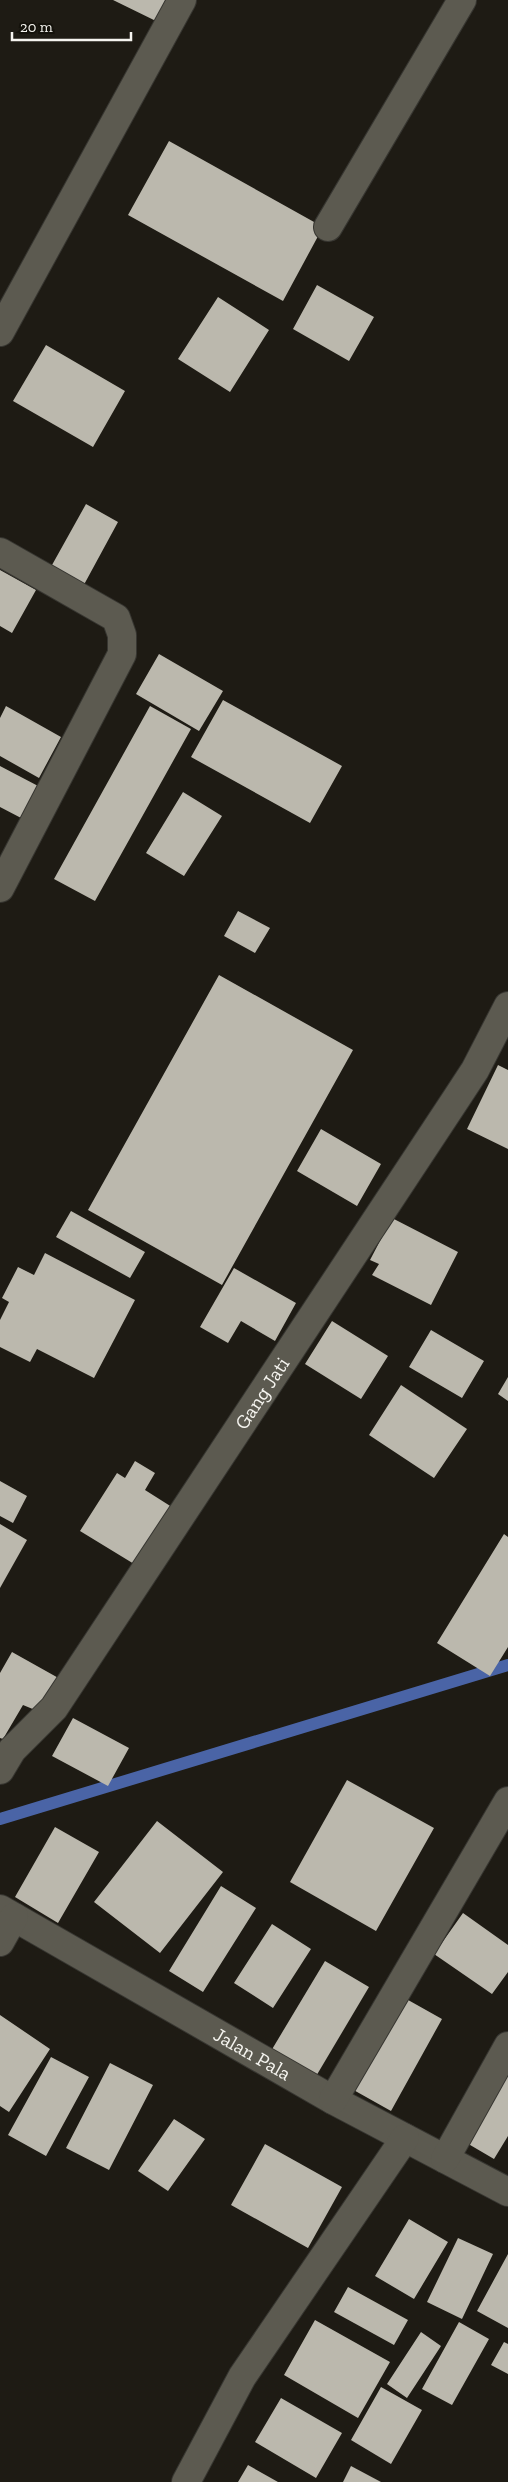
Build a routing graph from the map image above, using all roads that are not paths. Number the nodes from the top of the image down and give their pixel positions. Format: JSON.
{"nodes":[{"id":1,"x":182,"y":0,"type":"edge"},
{"id":2,"x":462,"y":0,"type":"edge"},
{"id":3,"x":328,"y":227,"type":"dead end"},
{"id":4,"x":0,"y":332,"type":"edge"},
{"id":5,"x":0,"y":552,"type":"edge"},
{"id":6,"x":0,"y":888,"type":"edge"},
{"id":7,"x":508,"y":1006,"type":"edge"},
{"id":8,"x":0,"y":1770,"type":"edge"},
{"id":9,"x":508,"y":1801,"type":"edge"},
{"id":10,"x":7,"y":1913,"type":"edge"},
{"id":11,"x":0,"y":1942,"type":"edge"},
{"id":12,"x":508,"y":2046,"type":"edge"},
{"id":13,"x":333,"y":2100,"type":"junction"},
{"id":14,"x":405,"y":2138,"type":"junction"},
{"id":15,"x":445,"y":2159,"type":"junction"},
{"id":16,"x":508,"y":2192,"type":"edge"},
{"id":17,"x":186,"y":2482,"type":"edge"}],
"edges":[{"from":1,"to":4,"type":"street"},
{"from":2,"to":3,"type":"street"},
{"from":5,"to":6,"type":"street"},
{"from":7,"to":8,"type":"street","name":"Gang Jati"},
{"from":9,"to":13,"type":"street"},
{"from":10,"to":11,"type":"street"},
{"from":10,"to":13,"type":"street","name":"Jalan Pala"},
{"from":12,"to":15,"type":"street"},
{"from":13,"to":14,"type":"street","name":"Jalan Pala"},
{"from":14,"to":15,"type":"street","name":"Jalan Pala"},
{"from":14,"to":17,"type":"street"},
{"from":15,"to":16,"type":"street","name":"Jalan Pala"}]}
